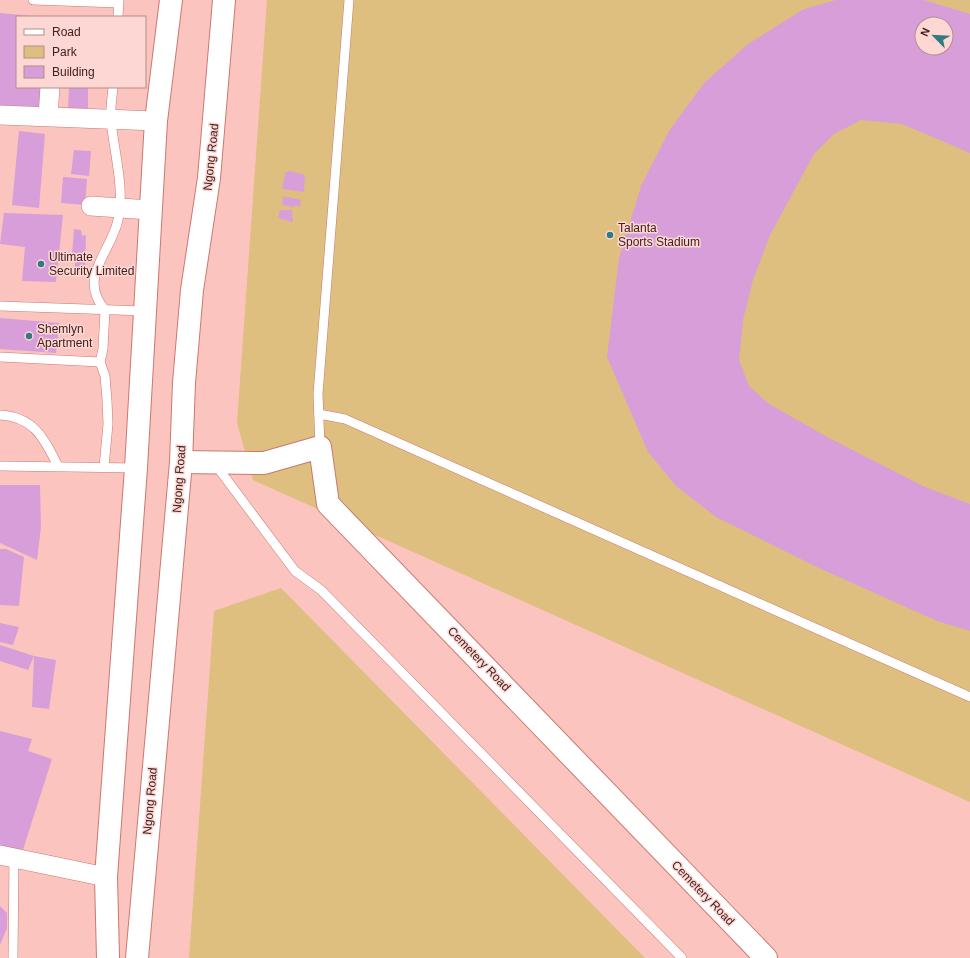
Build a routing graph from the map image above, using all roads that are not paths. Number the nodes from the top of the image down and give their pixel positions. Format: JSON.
{"nodes":[{"id":1,"x":33,"y":0,"type":"edge"},
{"id":2,"x":171,"y":0,"type":"edge"},
{"id":3,"x":224,"y":0,"type":"edge"},
{"id":4,"x":349,"y":0,"type":"edge"},
{"id":5,"x":119,"y":2,"type":"edge"},
{"id":6,"x":118,"y":16,"type":"edge"},
{"id":7,"x":50,"y":88,"type":"edge"},
{"id":8,"x":113,"y":88,"type":"edge"},
{"id":9,"x":0,"y":115,"type":"edge"},
{"id":10,"x":48,"y":116,"type":"junction"},
{"id":11,"x":110,"y":119,"type":"junction"},
{"id":12,"x":156,"y":120,"type":"junction"},
{"id":13,"x":91,"y":206,"type":"dead end"},
{"id":14,"x":120,"y":208,"type":"junction"},
{"id":15,"x":150,"y":210,"type":"junction"},
{"id":16,"x":0,"y":306,"type":"edge"},
{"id":17,"x":104,"y":310,"type":"junction"},
{"id":18,"x":144,"y":311,"type":"junction"},
{"id":19,"x":0,"y":357,"type":"edge"},
{"id":20,"x":100,"y":362,"type":"junction"},
{"id":21,"x":319,"y":414,"type":"junction"},
{"id":22,"x":0,"y":415,"type":"edge"},
{"id":23,"x":320,"y":447,"type":"junction"},
{"id":24,"x":182,"y":462,"type":"junction"},
{"id":25,"x":214,"y":463,"type":"junction"},
{"id":26,"x":0,"y":466,"type":"edge"},
{"id":27,"x":58,"y":466,"type":"junction"},
{"id":28,"x":104,"y":467,"type":"junction"},
{"id":29,"x":136,"y":468,"type":"junction"},
{"id":30,"x":970,"y":697,"type":"edge"},
{"id":31,"x":7,"y":857,"type":"edge"},
{"id":32,"x":106,"y":877,"type":"junction"},
{"id":33,"x":13,"y":958,"type":"edge"},
{"id":34,"x":108,"y":958,"type":"edge"},
{"id":35,"x":137,"y":958,"type":"edge"},
{"id":36,"x":682,"y":958,"type":"edge"},
{"id":37,"x":766,"y":958,"type":"edge"}],
"edges":[{"from":1,"to":5,"type":"lane"},
{"from":2,"to":12,"type":"main road"},
{"from":3,"to":24,"type":"main road","name":"Ngong Road"},
{"from":4,"to":21,"type":"lane"},
{"from":5,"to":6,"type":"lane"},
{"from":7,"to":10,"type":"street"},
{"from":8,"to":11,"type":"lane"},
{"from":9,"to":10,"type":"street"},
{"from":10,"to":11,"type":"street"},
{"from":11,"to":12,"type":"street"},
{"from":11,"to":14,"type":"lane"},
{"from":12,"to":15,"type":"main road"},
{"from":13,"to":14,"type":"street"},
{"from":14,"to":15,"type":"street"},
{"from":14,"to":17,"type":"lane"},
{"from":15,"to":18,"type":"main road"},
{"from":16,"to":17,"type":"lane"},
{"from":17,"to":18,"type":"lane"},
{"from":17,"to":20,"type":"lane"},
{"from":18,"to":29,"type":"main road"},
{"from":19,"to":20,"type":"lane"},
{"from":20,"to":28,"type":"lane"},
{"from":21,"to":23,"type":"lane"},
{"from":21,"to":30,"type":"lane"},
{"from":22,"to":27,"type":"lane"},
{"from":23,"to":25,"type":"main road"},
{"from":23,"to":37,"type":"main road","name":"Cemetery Road"},
{"from":24,"to":25,"type":"main road"},
{"from":24,"to":35,"type":"main road","name":"Ngong Road"},
{"from":25,"to":36,"type":"lane"},
{"from":26,"to":27,"type":"lane"},
{"from":27,"to":28,"type":"lane"},
{"from":28,"to":29,"type":"lane"},
{"from":29,"to":32,"type":"main road"},
{"from":31,"to":32,"type":"street"},
{"from":31,"to":33,"type":"lane"},
{"from":32,"to":34,"type":"main road"}]}
